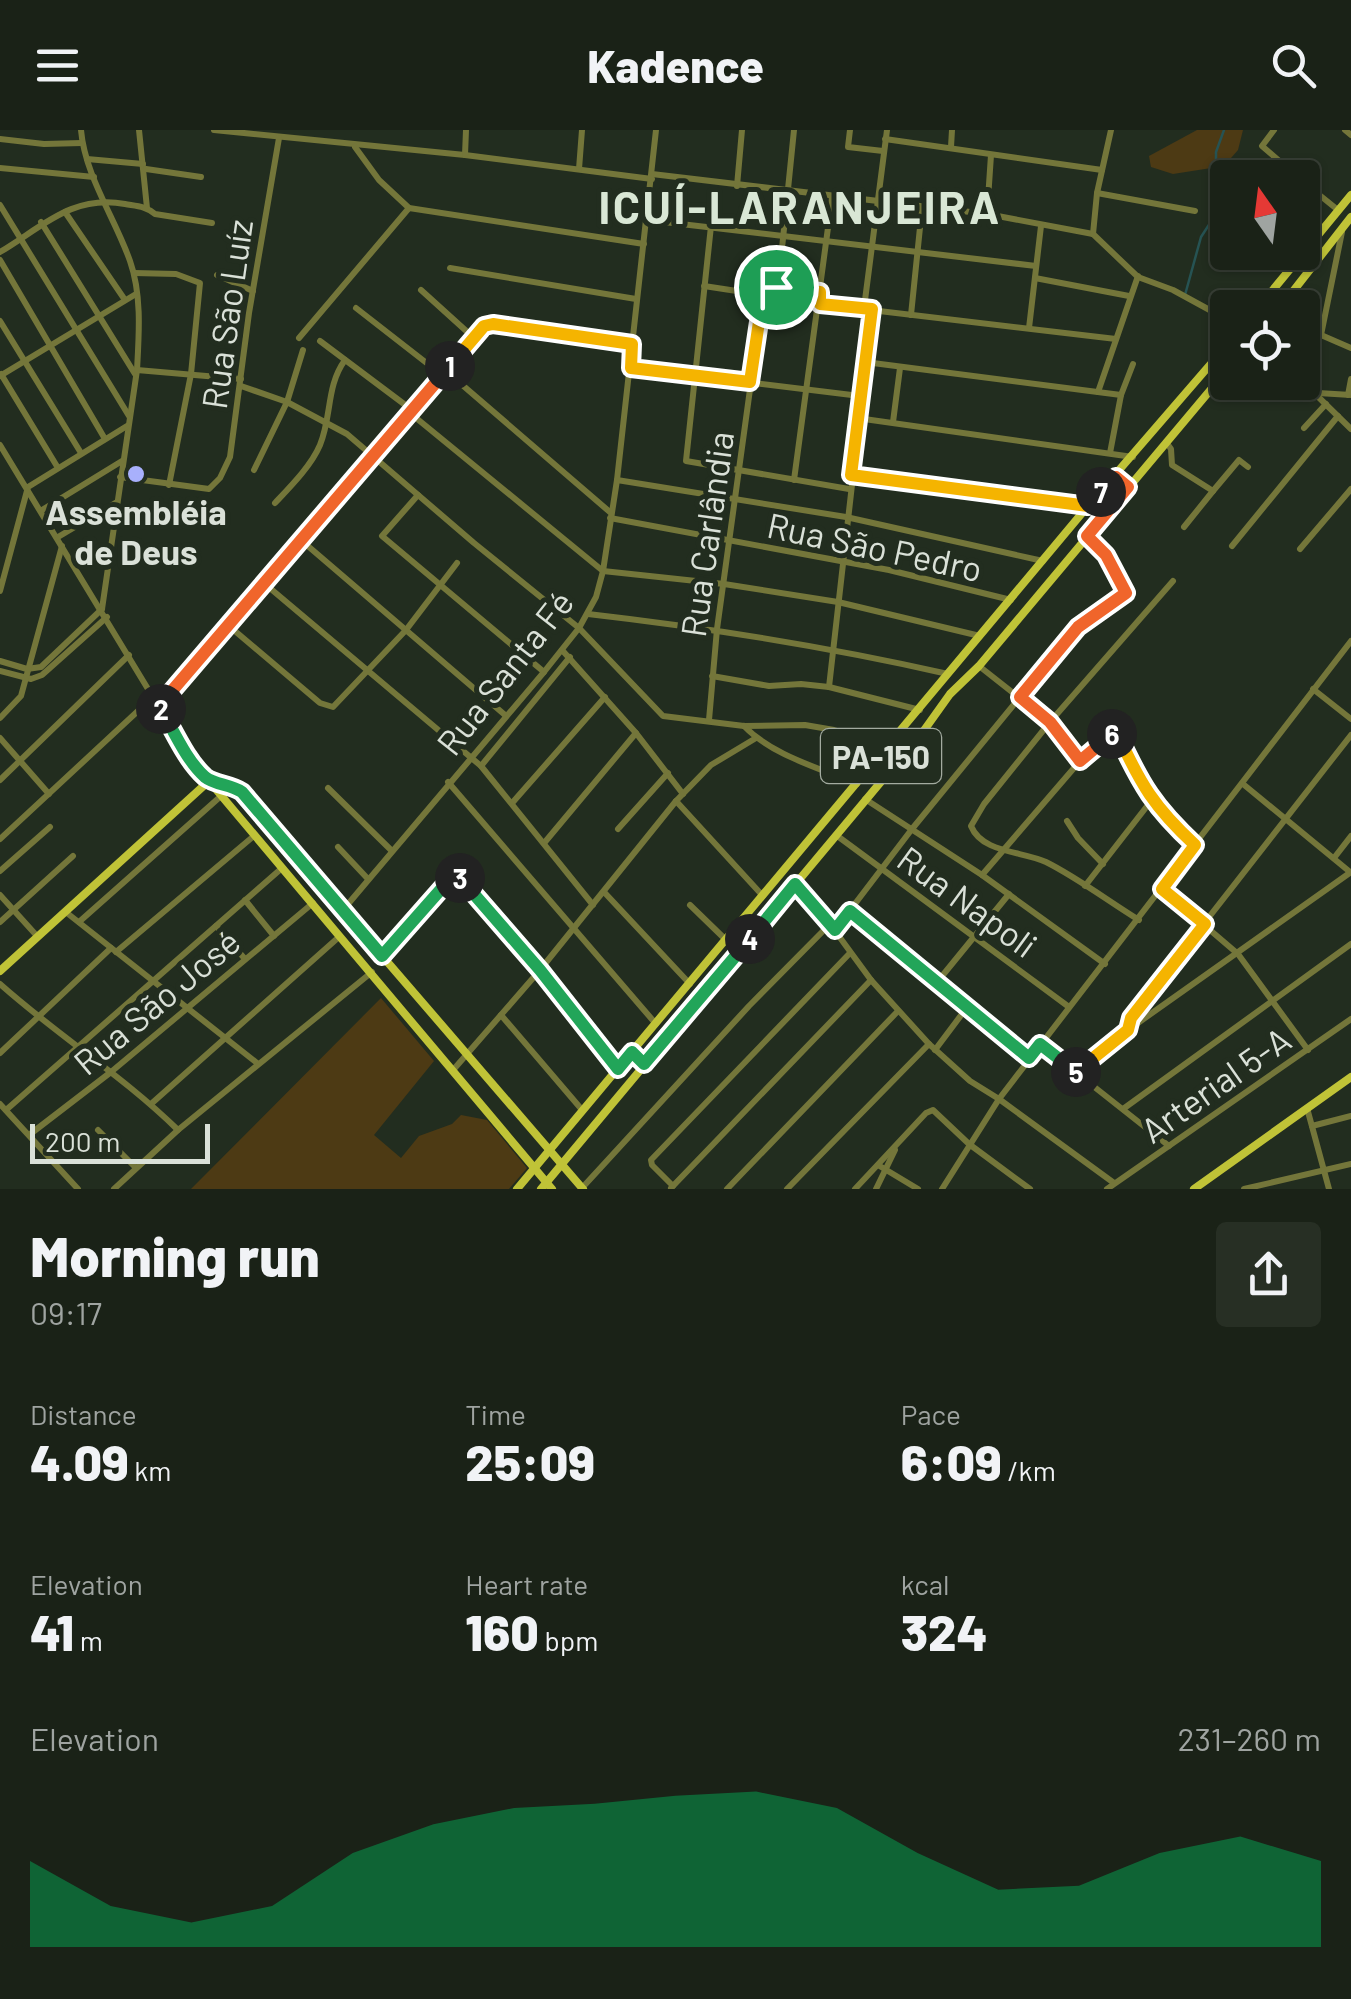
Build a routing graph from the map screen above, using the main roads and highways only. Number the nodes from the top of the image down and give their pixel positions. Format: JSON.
{"nodes":[{"id":1,"x":1351,"y":194,"type":"edge"},
{"id":2,"x":1351,"y":217,"type":"edge"},
{"id":3,"x":1320,"y":229,"type":"edge"},
{"id":4,"x":1295,"y":290,"type":"edge"},
{"id":5,"x":1210,"y":365,"type":"edge"},
{"id":6,"x":1210,"y":390,"type":"edge"},
{"id":7,"x":1116,"y":477,"type":"junction"},
{"id":8,"x":1128,"y":487,"type":"junction"},
{"id":9,"x":208,"y":780,"type":"junction"},
{"id":10,"x":235,"y":788,"type":"junction"},
{"id":11,"x":221,"y":796,"type":"junction"},
{"id":12,"x":0,"y":971,"type":"edge"},
{"id":13,"x":632,"y":1052,"type":"junction"},
{"id":14,"x":644,"y":1064,"type":"junction"},
{"id":15,"x":1351,"y":1077,"type":"edge"},
{"id":16,"x":550,"y":1150,"type":"junction"},
{"id":17,"x":562,"y":1165,"type":"junction"},
{"id":18,"x":535,"y":1168,"type":"junction"},
{"id":19,"x":547,"y":1187,"type":"edge"},
{"id":20,"x":517,"y":1189,"type":"edge"},
{"id":21,"x":582,"y":1189,"type":"edge"},
{"id":22,"x":1194,"y":1189,"type":"edge"}],
"edges":[{"from":1,"to":3,"type":"main road"},
{"from":2,"to":4,"type":"main road"},
{"from":5,"to":7,"type":"main road","number":"PA-150"},
{"from":6,"to":8,"type":"main road","number":"PA-150"},
{"from":7,"to":8,"type":"main road"},
{"from":7,"to":13,"type":"main road","number":"PA-150"},
{"from":8,"to":14,"type":"main road","number":"PA-150"},
{"from":9,"to":10,"type":"main road"},
{"from":9,"to":11,"type":"main road"},
{"from":9,"to":12,"type":"main road"},
{"from":10,"to":11,"type":"main road"},
{"from":10,"to":16,"type":"main road"},
{"from":11,"to":18,"type":"main road"},
{"from":13,"to":14,"type":"main road"},
{"from":13,"to":16,"type":"main road","number":"PA-150"},
{"from":14,"to":17,"type":"main road","number":"PA-150"},
{"from":15,"to":22,"type":"main road"},
{"from":16,"to":17,"type":"main road"},
{"from":16,"to":18,"type":"main road","number":"PA-150"},
{"from":17,"to":19,"type":"main road","number":"PA-150"},
{"from":17,"to":21,"type":"main road"},
{"from":18,"to":19,"type":"main road"},
{"from":18,"to":20,"type":"main road","number":"PA-150"}]}
